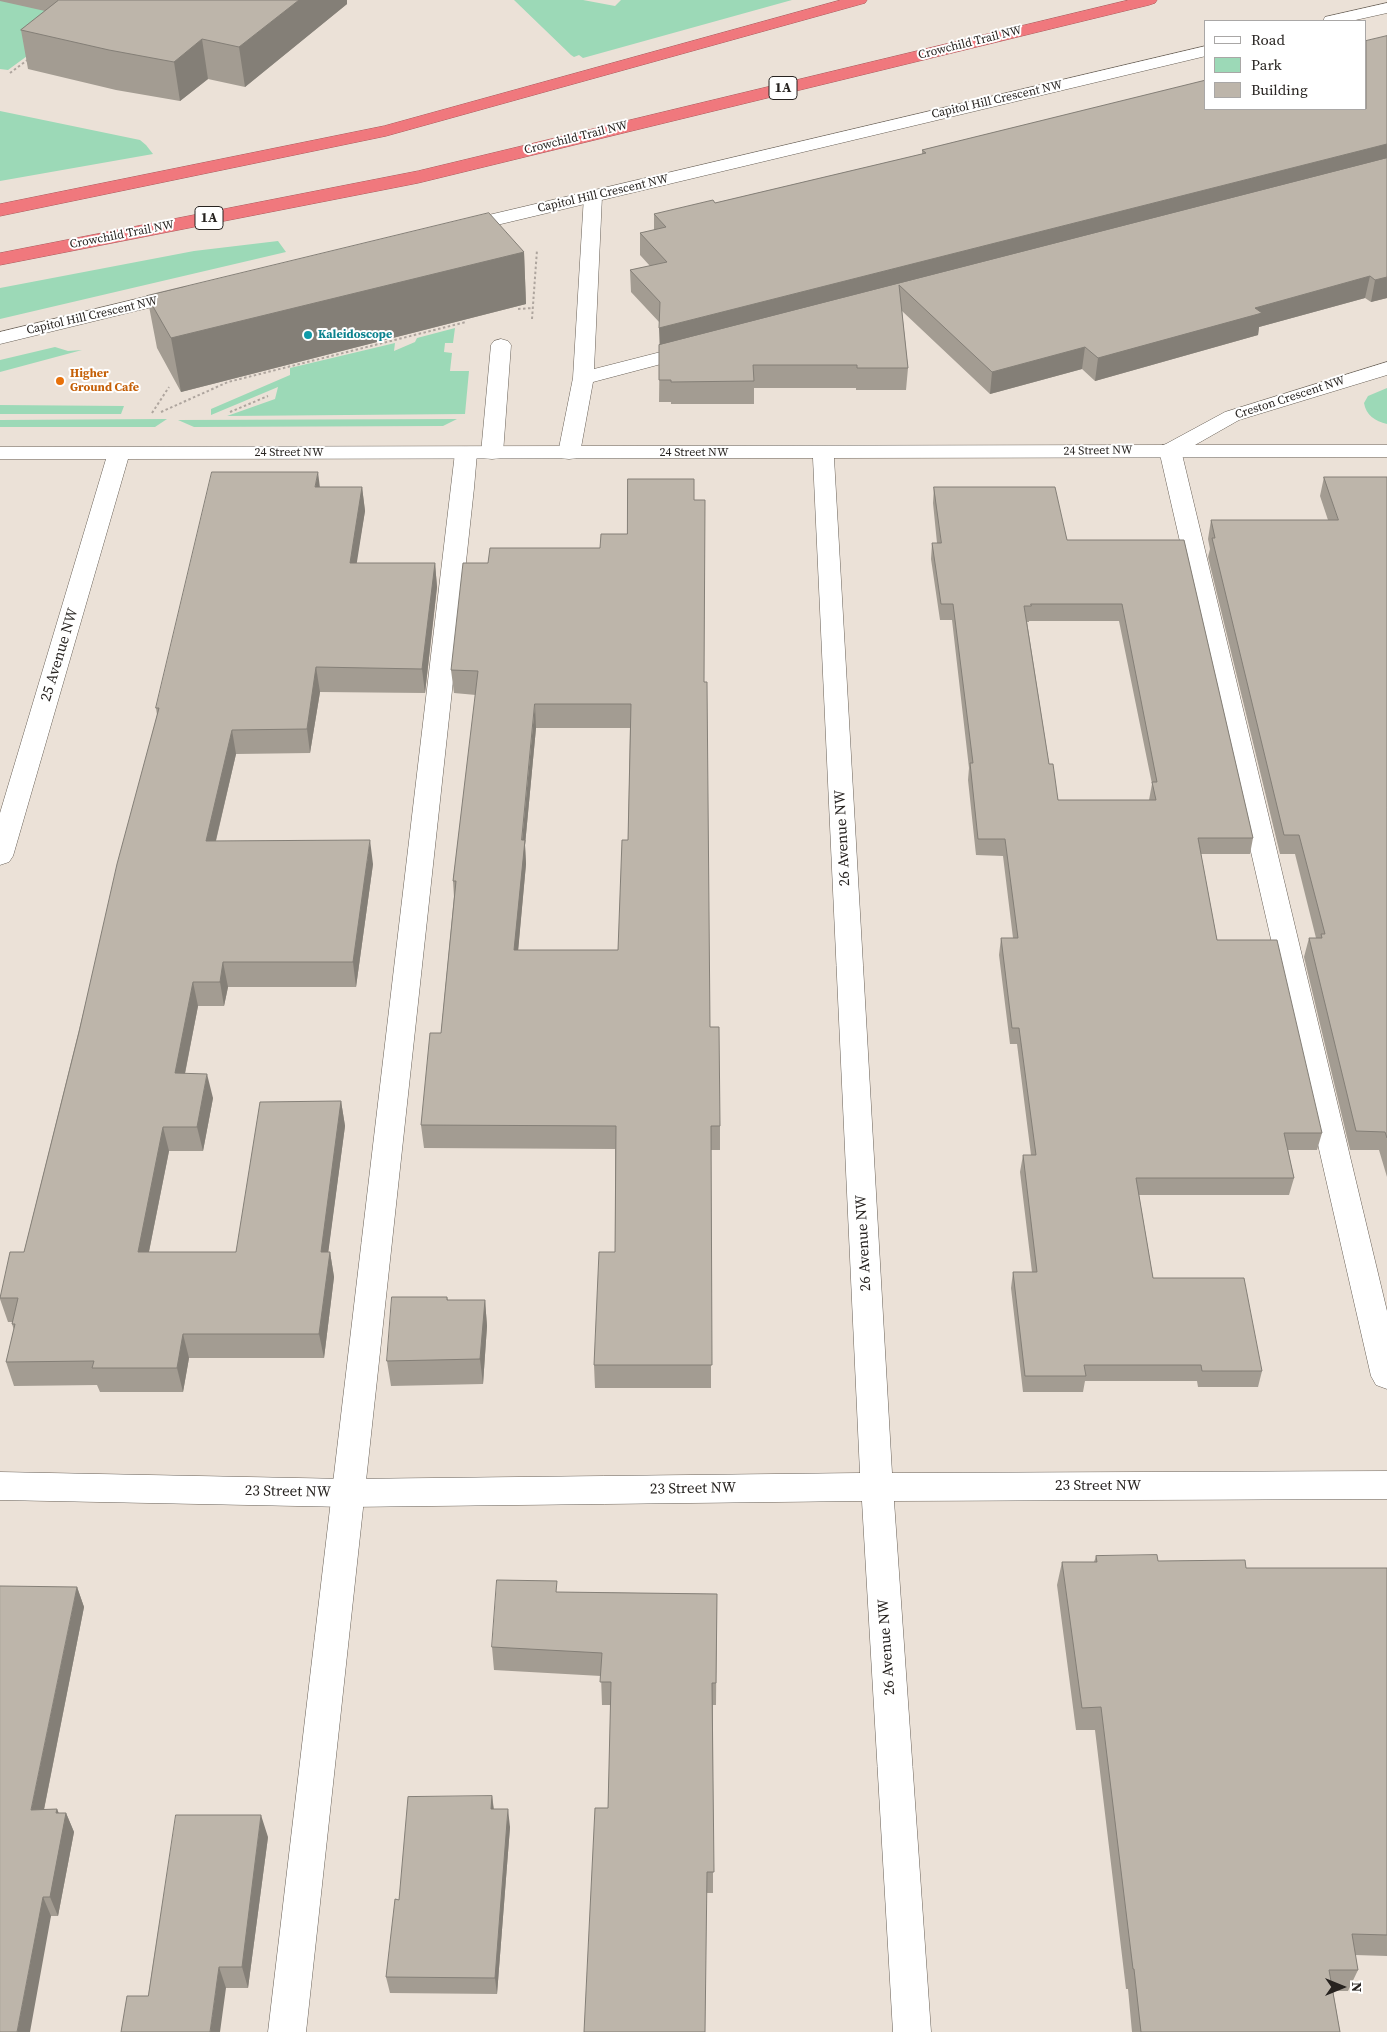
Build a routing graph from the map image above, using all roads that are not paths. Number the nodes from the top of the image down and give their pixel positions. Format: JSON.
{"nodes":[{"id":1,"x":859,"y":0,"type":"edge"},
{"id":2,"x":1149,"y":0,"type":"edge"},
{"id":3,"x":1387,"y":8,"type":"edge"},
{"id":4,"x":1335,"y":20,"type":"edge"},
{"id":5,"x":1204,"y":51,"type":"edge"},
{"id":6,"x":0,"y":192,"type":"edge"},
{"id":7,"x":78,"y":193,"type":"junction"},
{"id":8,"x":593,"y":196,"type":"junction"},
{"id":9,"x":0,"y":210,"type":"edge"},
{"id":10,"x":438,"y":233,"type":"edge"},
{"id":11,"x":0,"y":259,"type":"edge"},
{"id":12,"x":204,"y":289,"type":"edge"},
{"id":13,"x":0,"y":338,"type":"edge"},
{"id":14,"x":717,"y":343,"type":"edge"},
{"id":15,"x":501,"y":345,"type":"dead end"},
{"id":16,"x":1387,"y":368,"type":"edge"},
{"id":17,"x":583,"y":378,"type":"junction"},
{"id":18,"x":1170,"y":450,"type":"junction"},
{"id":19,"x":1387,"y":451,"type":"edge"},
{"id":20,"x":0,"y":453,"type":"edge"},
{"id":21,"x":479,"y":453,"type":"junction"},
{"id":22,"x":568,"y":453,"type":"junction"},
{"id":23,"x":823,"y":453,"type":"junction"},
{"id":24,"x":118,"y":454,"type":"junction"},
{"id":25,"x":0,"y":856,"type":"edge"},
{"id":26,"x":1387,"y":1376,"type":"edge"},
{"id":27,"x":1387,"y":1485,"type":"edge"},
{"id":28,"x":0,"y":1486,"type":"edge"},
{"id":29,"x":877,"y":1487,"type":"junction"},
{"id":30,"x":347,"y":1493,"type":"junction"},
{"id":31,"x":288,"y":2032,"type":"edge"},
{"id":32,"x":912,"y":2032,"type":"edge"}],
"edges":[{"from":1,"to":7,"type":"highway"},
{"from":2,"to":11,"type":"highway","name":"Crowchild Trail NW","number":"1A"},
{"from":3,"to":4,"type":"street"},
{"from":5,"to":8,"type":"street","name":"Capitol Hill Crescent NW"},
{"from":6,"to":7,"type":"highway"},
{"from":7,"to":9,"type":"highway"},
{"from":8,"to":10,"type":"street","name":"Capitol Hill Crescent NW"},
{"from":8,"to":17,"type":"street"},
{"from":12,"to":13,"type":"street","name":"Capitol Hill Crescent NW"},
{"from":14,"to":17,"type":"street"},
{"from":15,"to":21,"type":"street"},
{"from":16,"to":18,"type":"street","name":"Creston Crescent NW"},
{"from":17,"to":22,"type":"street"},
{"from":18,"to":19,"type":"street","name":"24 Street NW"},
{"from":18,"to":23,"type":"street","name":"24 Street NW"},
{"from":18,"to":26,"type":"street"},
{"from":20,"to":24,"type":"street","name":"24 Street NW"},
{"from":21,"to":22,"type":"street","name":"24 Street NW"},
{"from":21,"to":24,"type":"street","name":"24 Street NW"},
{"from":21,"to":30,"type":"street"},
{"from":22,"to":23,"type":"street","name":"24 Street NW"},
{"from":23,"to":29,"type":"street","name":"26 Avenue NW"},
{"from":24,"to":25,"type":"street","name":"25 Avenue NW"},
{"from":27,"to":29,"type":"street","name":"23 Street NW"},
{"from":28,"to":30,"type":"street","name":"23 Street NW"},
{"from":29,"to":30,"type":"street","name":"23 Street NW"},
{"from":29,"to":32,"type":"street","name":"26 Avenue NW"},
{"from":30,"to":31,"type":"street"}]}
